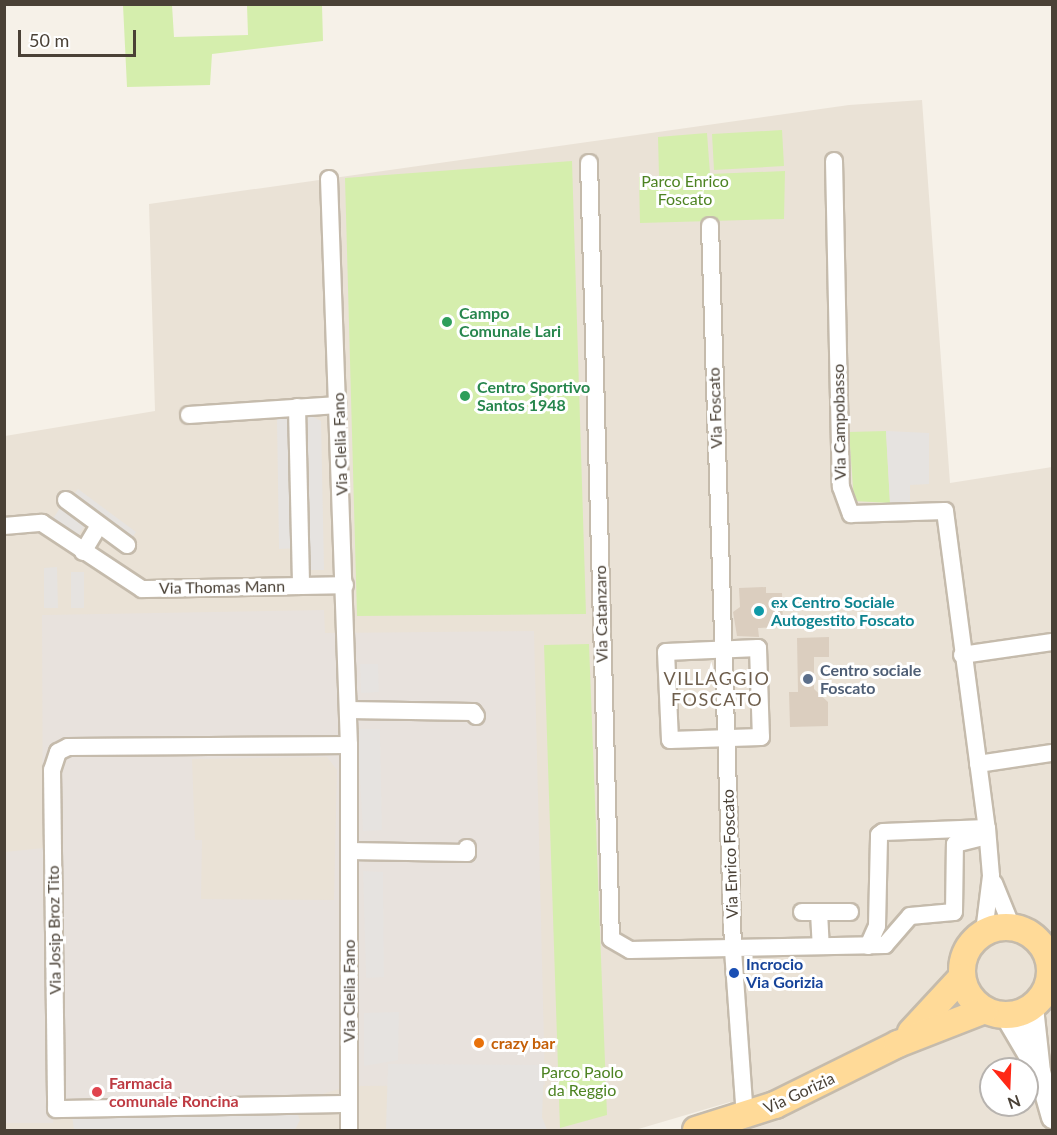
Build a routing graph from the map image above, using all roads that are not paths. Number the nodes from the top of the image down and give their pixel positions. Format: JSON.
{"nodes":[{"id":1,"x":834,"y":161,"type":"dead end"},
{"id":2,"x":589,"y":163,"type":"dead end"},
{"id":3,"x":329,"y":179,"type":"dead end"},
{"id":4,"x":710,"y":226,"type":"dead end"},
{"id":5,"x":338,"y":405,"type":"junction"},
{"id":6,"x":297,"y":407,"type":"junction"},
{"id":7,"x":189,"y":415,"type":"dead end"},
{"id":8,"x":66,"y":500,"type":"dead end"},
{"id":9,"x":99,"y":525,"type":"junction"},
{"id":10,"x":4,"y":526,"type":"edge"},
{"id":11,"x":127,"y":545,"type":"dead end"},
{"id":12,"x":83,"y":552,"type":"junction"},
{"id":13,"x":345,"y":585,"type":"junction"},
{"id":14,"x":301,"y":586,"type":"junction"},
{"id":15,"x":720,"y":591,"type":"joint"},
{"id":16,"x":1053,"y":642,"type":"edge"},
{"id":17,"x":722,"y":650,"type":"junction"},
{"id":18,"x":962,"y":655,"type":"junction"},
{"id":19,"x":348,"y":710,"type":"junction"},
{"id":20,"x":476,"y":716,"type":"dead end"},
{"id":21,"x":727,"y":738,"type":"junction"},
{"id":22,"x":349,"y":745,"type":"junction"},
{"id":23,"x":1053,"y":753,"type":"edge"},
{"id":24,"x":978,"y":764,"type":"junction"},
{"id":25,"x":987,"y":832,"type":"junction"},
{"id":26,"x":955,"y":837,"type":"junction"},
{"id":27,"x":467,"y":848,"type":"dead end"},
{"id":28,"x":349,"y":851,"type":"junction"},
{"id":29,"x":991,"y":876,"type":"junction"},
{"id":30,"x":802,"y":912,"type":"dead end"},
{"id":31,"x":819,"y":912,"type":"junction"},
{"id":32,"x":850,"y":912,"type":"dead end"},
{"id":33,"x":1012,"y":927,"type":"junction"},
{"id":34,"x":984,"y":932,"type":"junction"},
{"id":35,"x":1047,"y":944,"type":"edge"},
{"id":36,"x":821,"y":946,"type":"junction"},
{"id":37,"x":868,"y":946,"type":"junction"},
{"id":38,"x":733,"y":950,"type":"junction"},
{"id":39,"x":1051,"y":976,"type":"edge"},
{"id":40,"x":962,"y":977,"type":"junction"},
{"id":41,"x":1032,"y":1007,"type":"junction"},
{"id":42,"x":995,"y":1013,"type":"junction"},
{"id":43,"x":898,"y":1044,"type":"junction"},
{"id":44,"x":1028,"y":1057,"type":"edge"},
{"id":45,"x":1037,"y":1057,"type":"edge"},
{"id":46,"x":1039,"y":1071,"type":"edge"},
{"id":47,"x":349,"y":1104,"type":"junction"},
{"id":48,"x":745,"y":1117,"type":"junction"},
{"id":49,"x":1053,"y":1118,"type":"edge"},
{"id":50,"x":349,"y":1131,"type":"edge"},
{"id":51,"x":696,"y":1131,"type":"edge"}],
"edges":[{"from":1,"to":18,"type":"street","name":"Via Campobasso"},
{"from":2,"to":38,"type":"street","name":"Via Catanzaro"},
{"from":3,"to":5,"type":"street","name":"Via Clelia Fano"},
{"from":4,"to":15,"type":"street","name":"Via Foscato"},
{"from":5,"to":6,"type":"street"},
{"from":5,"to":13,"type":"street","name":"Via Clelia Fano"},
{"from":6,"to":7,"type":"street"},
{"from":6,"to":14,"type":"street","name":"Via Thomas Mann"},
{"from":8,"to":9,"type":"street"},
{"from":9,"to":11,"type":"street"},
{"from":9,"to":12,"type":"street"},
{"from":10,"to":12,"type":"street","name":"Via Thomas Mann"},
{"from":12,"to":14,"type":"street","name":"Via Thomas Mann"},
{"from":13,"to":14,"type":"street","name":"Via Thomas Mann"},
{"from":13,"to":19,"type":"street","name":"Via Clelia Fano"},
{"from":15,"to":17,"type":"street","name":"Via Enrico Foscato"},
{"from":16,"to":18,"type":"street"},
{"from":17,"to":21,"type":"street","name":"Via Enrico Foscato"},
{"from":17,"to":21,"type":"street"},
{"from":17,"to":21,"type":"street"},
{"from":18,"to":24,"type":"street","name":"Via Campobasso"},
{"from":19,"to":20,"type":"street"},
{"from":19,"to":22,"type":"street","name":"Via Clelia Fano"},
{"from":21,"to":38,"type":"street","name":"Via Enrico Foscato"},
{"from":22,"to":28,"type":"street","name":"Via Clelia Fano"},
{"from":22,"to":47,"type":"street","name":"Via Josip Broz Tito"},
{"from":23,"to":24,"type":"street"},
{"from":24,"to":25,"type":"street","name":"Via Campobasso"},
{"from":25,"to":26,"type":"street"},
{"from":25,"to":29,"type":"street","name":"Via Campobasso"},
{"from":26,"to":37,"type":"street"},
{"from":26,"to":37,"type":"street"},
{"from":27,"to":28,"type":"street"},
{"from":28,"to":47,"type":"street","name":"Via Clelia Fano"},
{"from":29,"to":33,"type":"street","name":"Via Campobasso"},
{"from":29,"to":34,"type":"street","name":"Via Campobasso"},
{"from":30,"to":31,"type":"street"},
{"from":31,"to":32,"type":"street"},
{"from":31,"to":36,"type":"street"},
{"from":33,"to":34,"type":"main road"},
{"from":33,"to":35,"type":"main road"},
{"from":34,"to":40,"type":"main road"},
{"from":35,"to":39,"type":"main road"},
{"from":36,"to":37,"type":"street"},
{"from":36,"to":38,"type":"street"},
{"from":38,"to":48,"type":"street","name":"Via Enrico Foscato"},
{"from":39,"to":41,"type":"main road"},
{"from":40,"to":42,"type":"main road"},
{"from":40,"to":43,"type":"main road"},
{"from":41,"to":42,"type":"main road"},
{"from":41,"to":45,"type":"street"},
{"from":42,"to":43,"type":"main road","name":"Via Gorizia"},
{"from":42,"to":44,"type":"street"},
{"from":43,"to":48,"type":"main road","name":"Via Gorizia"},
{"from":46,"to":49,"type":"street"},
{"from":47,"to":50,"type":"street","name":"Via Clelia Fano"},
{"from":48,"to":51,"type":"main road","name":"Via Gorizia"}]}
